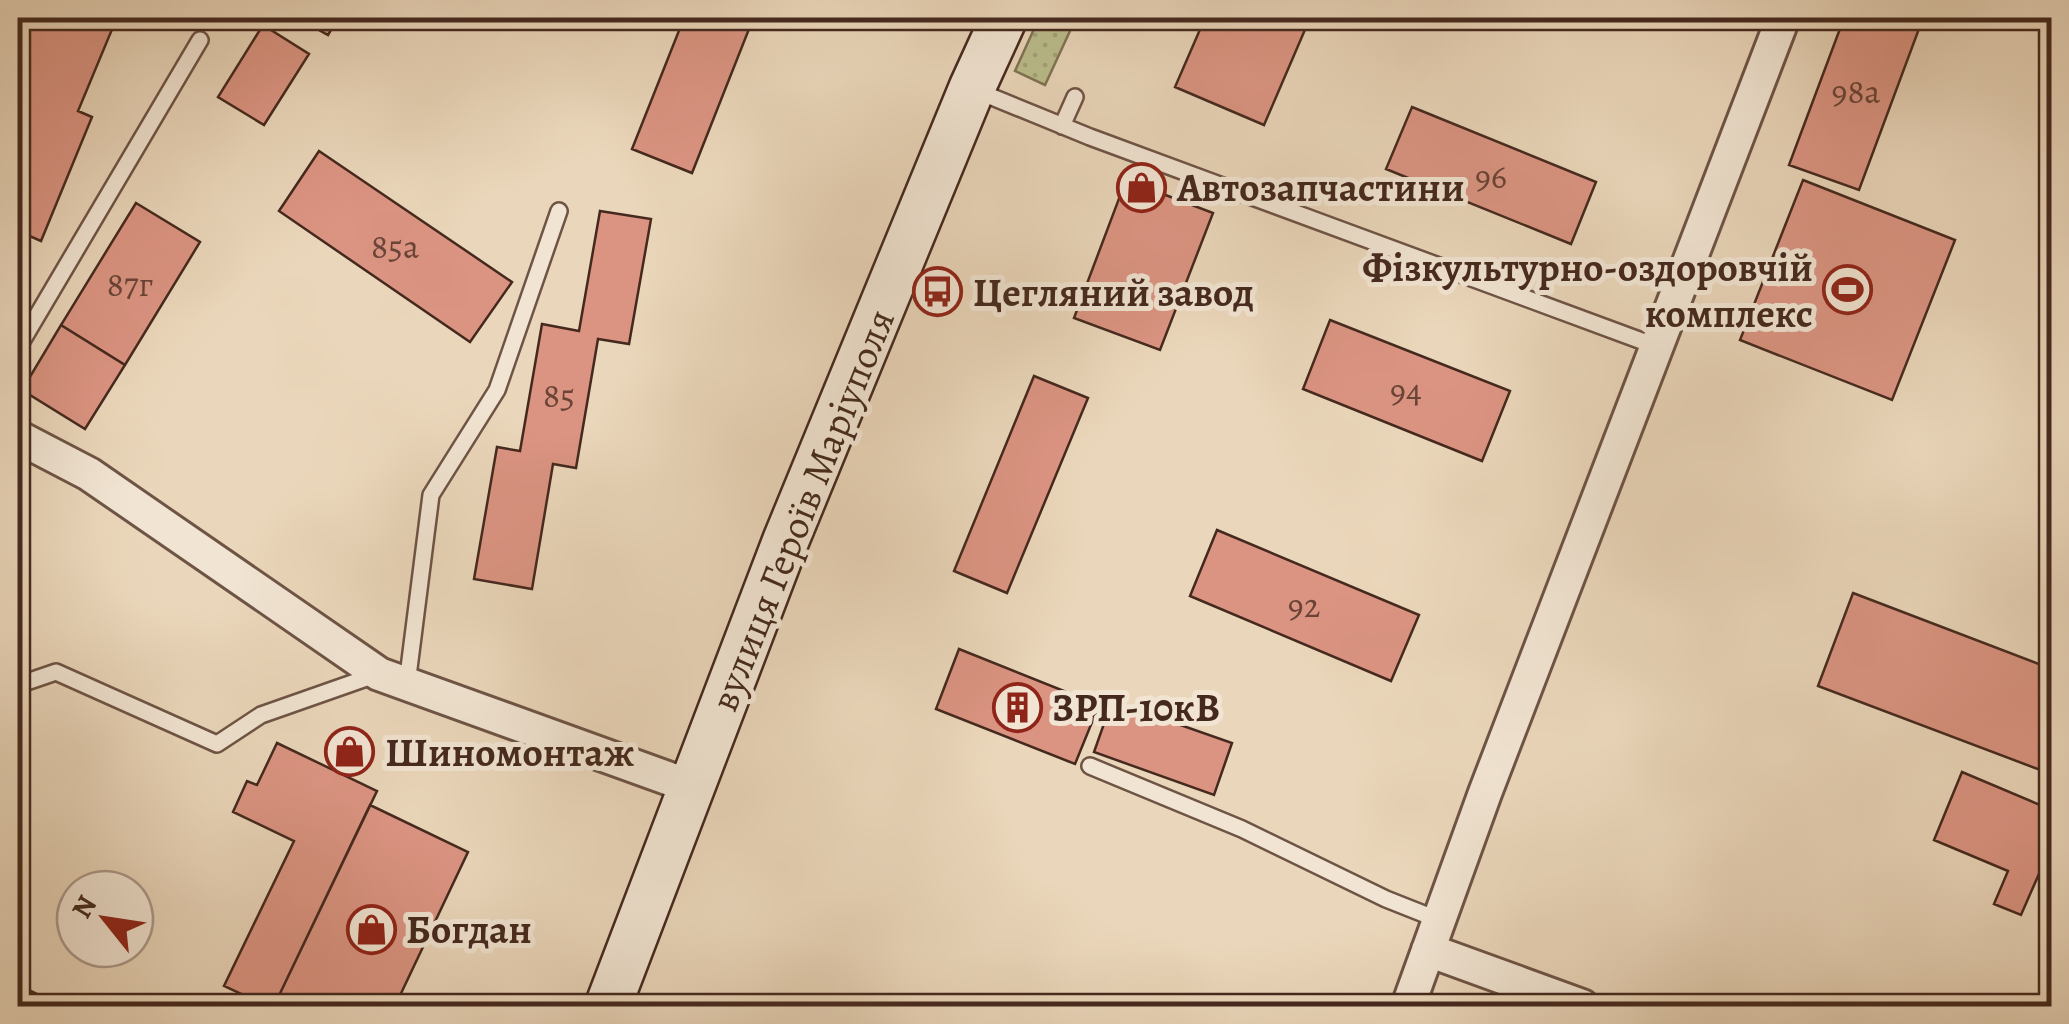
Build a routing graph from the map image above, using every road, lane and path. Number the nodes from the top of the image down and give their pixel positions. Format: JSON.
{"nodes":[{"id":1,"x":1004,"y":18,"type":"edge"},
{"id":2,"x":1783,"y":18,"type":"edge"},
{"id":3,"x":200,"y":40,"type":"dead end"},
{"id":4,"x":972,"y":88,"type":"junction"},
{"id":5,"x":1075,"y":97,"type":"dead end"},
{"id":6,"x":1062,"y":126,"type":"junction"},
{"id":7,"x":559,"y":212,"type":"dead end"},
{"id":8,"x":18,"y":348,"type":"edge"},
{"id":9,"x":1658,"y":348,"type":"junction"},
{"id":10,"x":18,"y":437,"type":"edge"},
{"id":11,"x":393,"y":679,"type":"junction"},
{"id":12,"x":18,"y":684,"type":"edge"},
{"id":13,"x":1090,"y":766,"type":"dead end"},
{"id":14,"x":692,"y":787,"type":"junction"},
{"id":15,"x":1434,"y":935,"type":"junction"},
{"id":16,"x":608,"y":1006,"type":"edge"},
{"id":17,"x":1408,"y":1006,"type":"edge"},
{"id":18,"x":1582,"y":1006,"type":"edge"}],
"edges":[{"from":1,"to":4,"type":"main road","name":"вулиця Героїв Маріуполя"},
{"from":2,"to":9,"type":"street"},
{"from":3,"to":8,"type":"lane"},
{"from":4,"to":6,"type":"lane"},
{"from":4,"to":14,"type":"main road","name":"вулиця Героїв Маріуполя"},
{"from":5,"to":6,"type":"lane"},
{"from":6,"to":9,"type":"lane"},
{"from":7,"to":11,"type":"lane"},
{"from":9,"to":15,"type":"street"},
{"from":10,"to":11,"type":"street"},
{"from":11,"to":12,"type":"lane"},
{"from":11,"to":14,"type":"street"},
{"from":13,"to":15,"type":"lane"},
{"from":14,"to":16,"type":"main road","name":"вулиця Героїв Маріуполя"},
{"from":15,"to":17,"type":"street"},
{"from":15,"to":18,"type":"street"}]}
